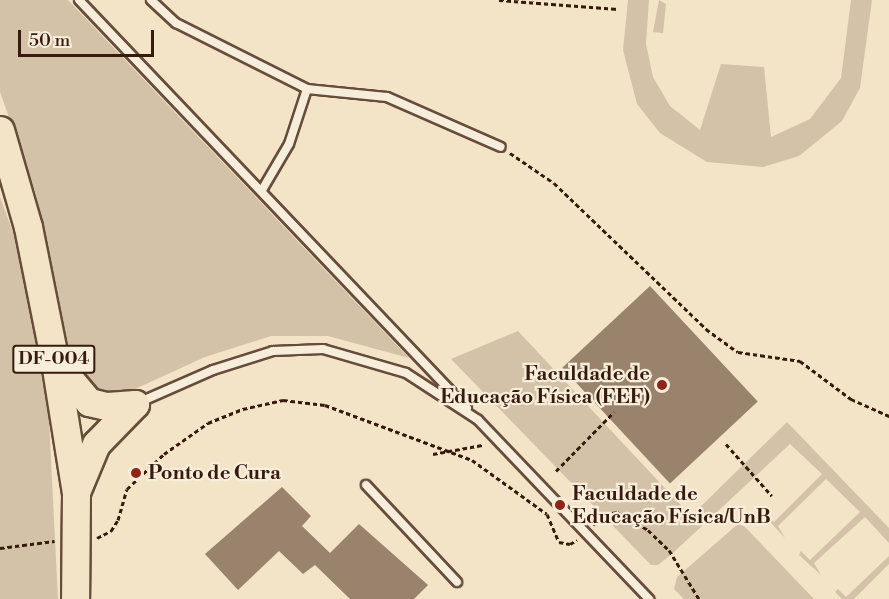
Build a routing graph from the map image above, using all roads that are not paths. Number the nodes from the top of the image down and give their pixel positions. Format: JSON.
{"nodes":[{"id":1,"x":79,"y":0,"type":"edge"},
{"id":2,"x":151,"y":0,"type":"edge"},
{"id":3,"x":307,"y":89,"type":"junction"},
{"id":4,"x":0,"y":130,"type":"edge"},
{"id":5,"x":501,"y":147,"type":"road end"},
{"id":6,"x":262,"y":190,"type":"junction"},
{"id":7,"x":55,"y":362,"type":"junction"},
{"id":8,"x":135,"y":404,"type":"junction"},
{"id":9,"x":478,"y":420,"type":"junction"},
{"id":10,"x":366,"y":485,"type":"dead end"},
{"id":11,"x":76,"y":493,"type":"junction"},
{"id":12,"x":457,"y":582,"type":"dead end"},
{"id":13,"x":75,"y":599,"type":"edge"},
{"id":14,"x":649,"y":599,"type":"edge"}],
"edges":[{"from":1,"to":6,"type":"lane"},
{"from":2,"to":3,"type":"lane"},
{"from":3,"to":5,"type":"lane"},
{"from":3,"to":6,"type":"lane"},
{"from":4,"to":7,"type":"highway","number":"DF-004"},
{"from":6,"to":9,"type":"lane"},
{"from":7,"to":8,"type":"highway"},
{"from":7,"to":11,"type":"highway","number":"DF-004"},
{"from":8,"to":9,"type":"lane"},
{"from":8,"to":11,"type":"highway"},
{"from":9,"to":14,"type":"lane"},
{"from":10,"to":12,"type":"lane"},
{"from":11,"to":13,"type":"highway","number":"DF-004"}]}
